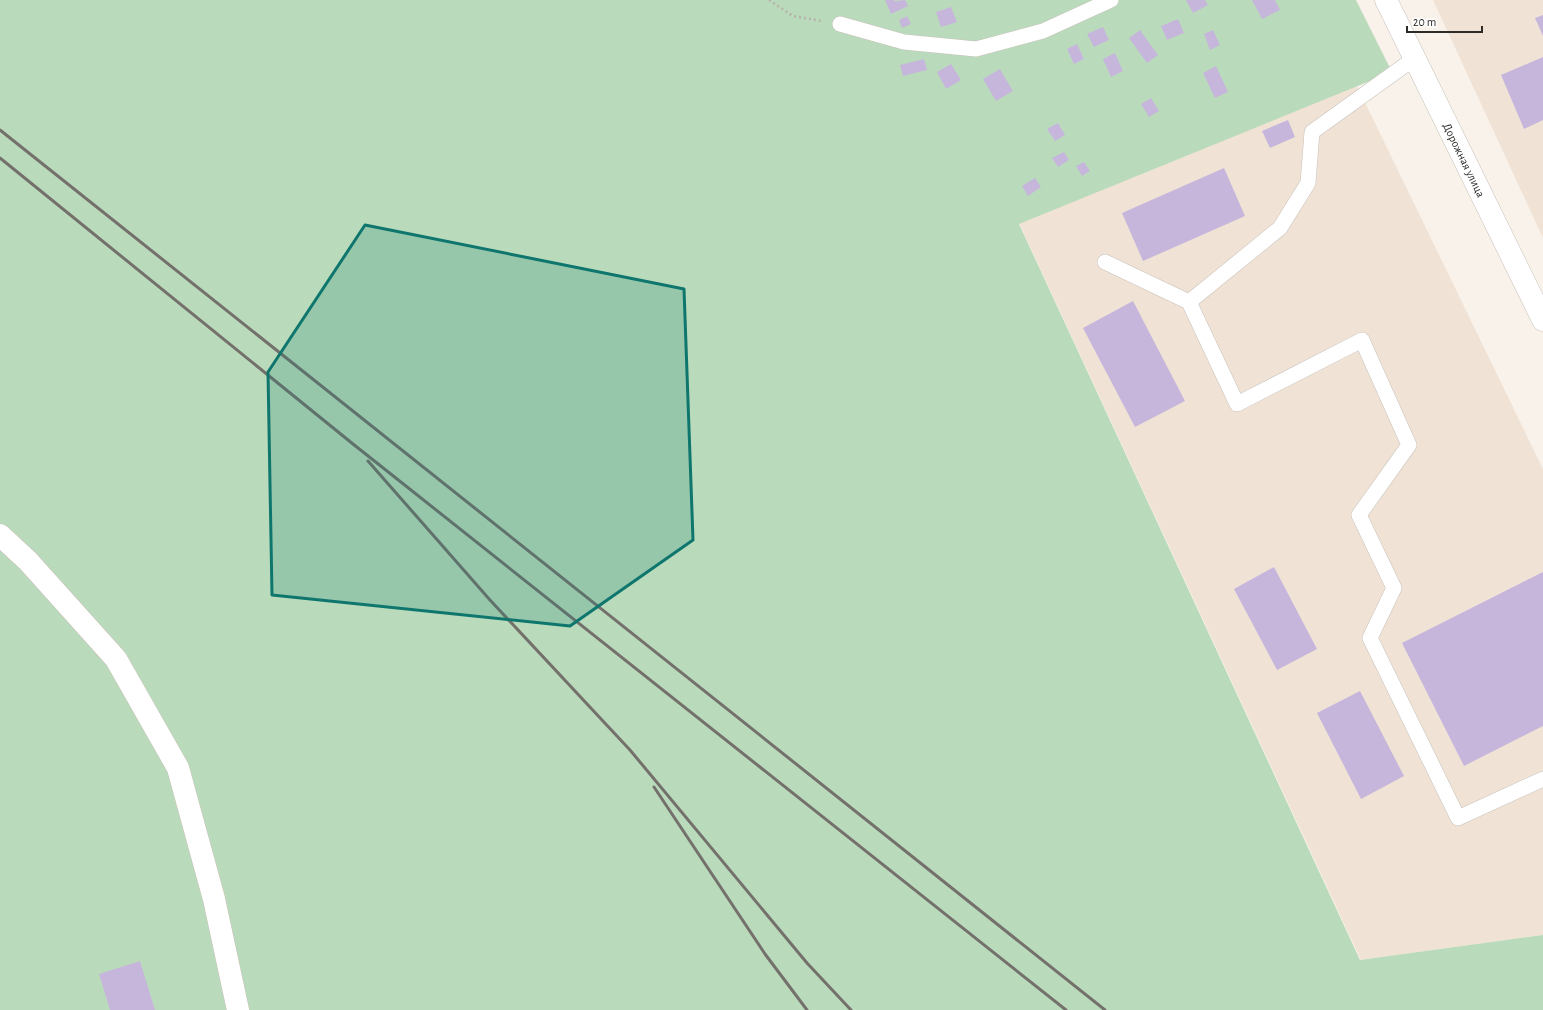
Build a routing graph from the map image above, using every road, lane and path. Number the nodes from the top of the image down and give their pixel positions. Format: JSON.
{"nodes":[{"id":1,"x":769,"y":0,"type":"edge"},
{"id":2,"x":1111,"y":0,"type":"edge"},
{"id":3,"x":1386,"y":0,"type":"edge"},
{"id":4,"x":840,"y":24,"type":"joint"},
{"id":5,"x":1414,"y":58,"type":"junction"},
{"id":6,"x":1105,"y":262,"type":"dead end"},
{"id":7,"x":1189,"y":302,"type":"junction"},
{"id":8,"x":1543,"y":320,"type":"edge"},
{"id":9,"x":0,"y":535,"type":"edge"},
{"id":10,"x":1543,"y":779,"type":"edge"},
{"id":11,"x":238,"y":1010,"type":"edge"}],
"edges":[{"from":1,"to":4,"type":"path"},
{"from":2,"to":4,"type":"lane"},
{"from":3,"to":5,"type":"street","name":"Дорожная улица"},
{"from":5,"to":7,"type":"lane"},
{"from":5,"to":8,"type":"street","name":"Дорожная улица"},
{"from":6,"to":7,"type":"lane"},
{"from":7,"to":10,"type":"lane"},
{"from":9,"to":11,"type":"street"}]}
